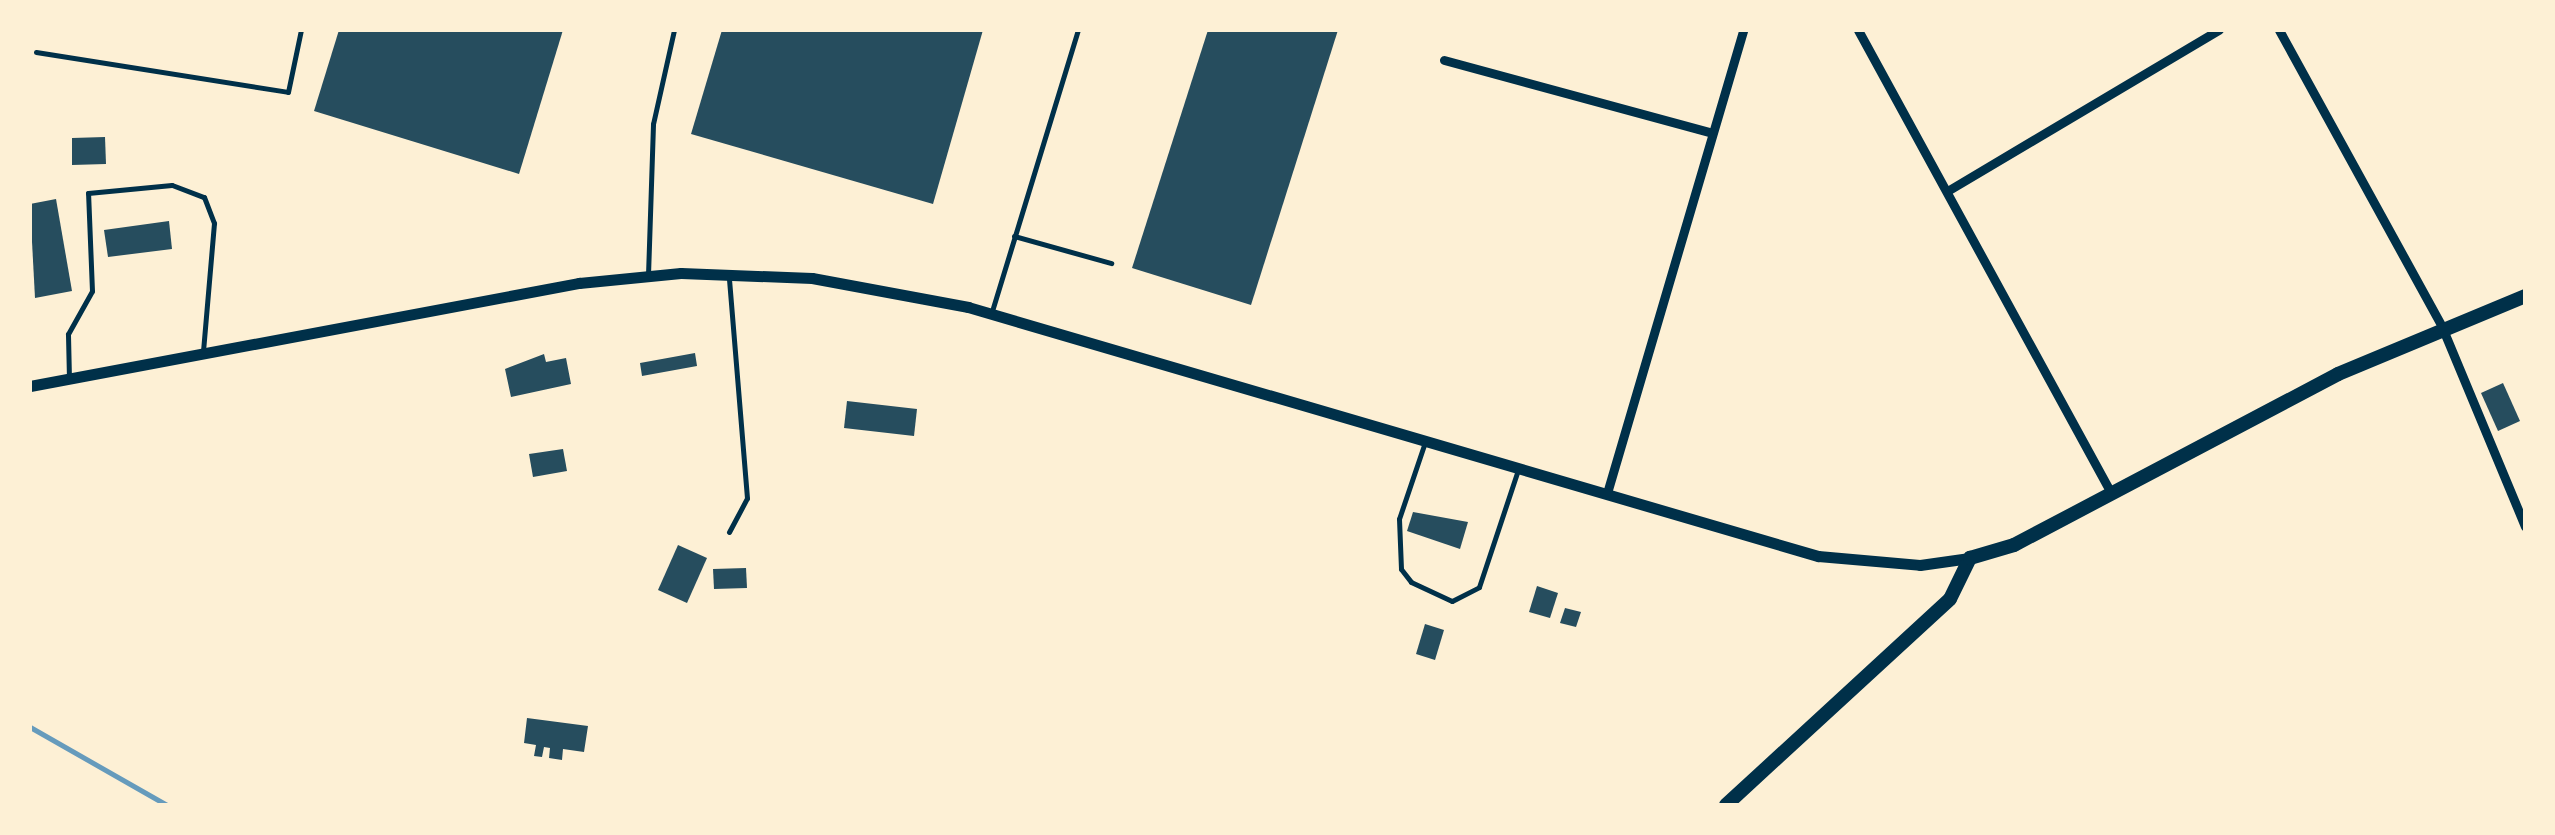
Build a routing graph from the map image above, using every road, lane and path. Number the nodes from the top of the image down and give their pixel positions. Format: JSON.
{"nodes":[{"id":1,"x":301,"y":30,"type":"edge"},
{"id":2,"x":674,"y":30,"type":"edge"},
{"id":3,"x":1078,"y":30,"type":"edge"},
{"id":4,"x":1743,"y":30,"type":"edge"},
{"id":5,"x":1858,"y":30,"type":"edge"},
{"id":6,"x":2220,"y":30,"type":"edge"},
{"id":7,"x":2279,"y":30,"type":"edge"},
{"id":8,"x":36,"y":52,"type":"dead end"},
{"id":9,"x":1444,"y":60,"type":"dead end"},
{"id":10,"x":1712,"y":134,"type":"junction"},
{"id":11,"x":1949,"y":190,"type":"junction"},
{"id":12,"x":1014,"y":236,"type":"junction"},
{"id":13,"x":1111,"y":263,"type":"dead end"},
{"id":14,"x":729,"y":274,"type":"junction"},
{"id":15,"x":648,"y":276,"type":"junction"},
{"id":16,"x":2525,"y":296,"type":"edge"},
{"id":17,"x":991,"y":314,"type":"junction"},
{"id":18,"x":2442,"y":327,"type":"junction"},
{"id":19,"x":203,"y":354,"type":"junction"},
{"id":20,"x":68,"y":379,"type":"junction"},
{"id":21,"x":30,"y":386,"type":"edge"},
{"id":22,"x":1426,"y":441,"type":"junction"},
{"id":23,"x":1519,"y":467,"type":"junction"},
{"id":24,"x":2110,"y":491,"type":"junction"},
{"id":25,"x":1607,"y":492,"type":"junction"},
{"id":26,"x":2525,"y":526,"type":"edge"},
{"id":27,"x":728,"y":532,"type":"dead end"},
{"id":28,"x":1970,"y":558,"type":"junction"},
{"id":29,"x":1728,"y":804,"type":"edge"}],
"edges":[{"from":1,"to":8,"type":"lane"},
{"from":2,"to":15,"type":"lane"},
{"from":3,"to":12,"type":"lane"},
{"from":4,"to":10,"type":"street"},
{"from":5,"to":11,"type":"street"},
{"from":6,"to":11,"type":"street"},
{"from":7,"to":18,"type":"street"},
{"from":9,"to":10,"type":"street"},
{"from":10,"to":25,"type":"street"},
{"from":11,"to":24,"type":"street"},
{"from":12,"to":13,"type":"lane"},
{"from":12,"to":17,"type":"lane"},
{"from":14,"to":15,"type":"street"},
{"from":14,"to":17,"type":"street"},
{"from":14,"to":27,"type":"lane"},
{"from":15,"to":19,"type":"street"},
{"from":16,"to":18,"type":"main road"},
{"from":17,"to":22,"type":"street"},
{"from":18,"to":24,"type":"main road"},
{"from":18,"to":26,"type":"street"},
{"from":19,"to":20,"type":"street"},
{"from":19,"to":20,"type":"lane"},
{"from":20,"to":21,"type":"street"},
{"from":22,"to":23,"type":"street"},
{"from":22,"to":23,"type":"lane"},
{"from":23,"to":25,"type":"street"},
{"from":24,"to":28,"type":"main road"},
{"from":25,"to":28,"type":"street"},
{"from":28,"to":29,"type":"main road"}]}
